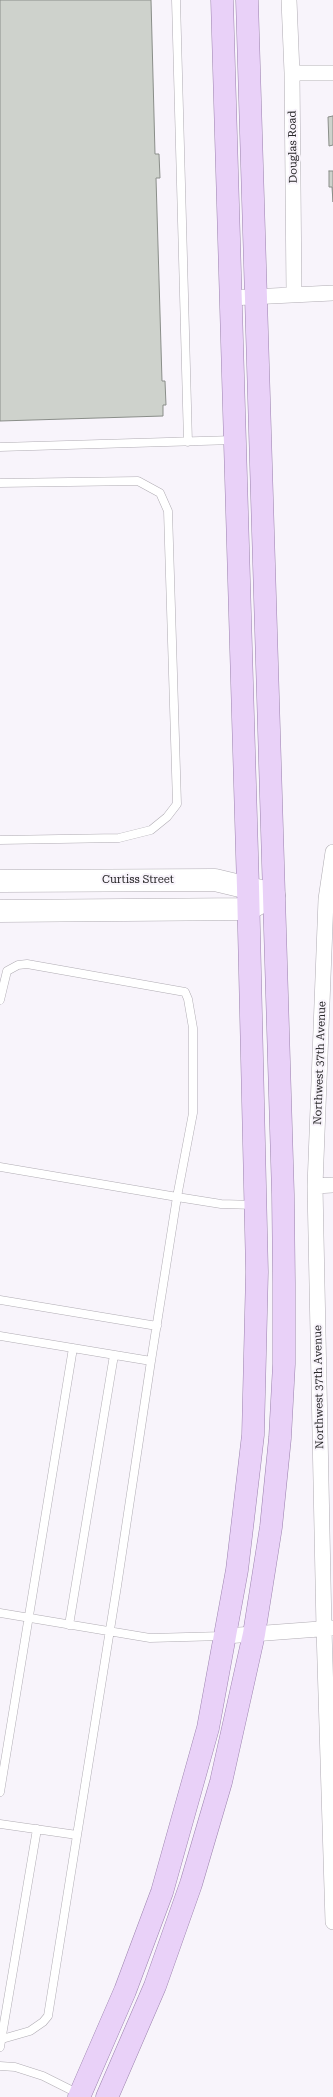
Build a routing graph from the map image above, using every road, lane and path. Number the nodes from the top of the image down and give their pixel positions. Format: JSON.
{"nodes":[{"id":1,"x":176,"y":0,"type":"edge"},
{"id":2,"x":222,"y":0,"type":"edge"},
{"id":3,"x":247,"y":0,"type":"edge"},
{"id":4,"x":289,"y":0,"type":"edge"},
{"id":5,"x":292,"y":73,"type":"junction"},
{"id":6,"x":333,"y":73,"type":"edge"},
{"id":7,"x":333,"y":293,"type":"edge"},
{"id":8,"x":294,"y":294,"type":"junction"},
{"id":9,"x":256,"y":297,"type":"junction"},
{"id":10,"x":230,"y":298,"type":"junction"},
{"id":11,"x":234,"y":440,"type":"junction"},
{"id":12,"x":188,"y":442,"type":"junction"},
{"id":13,"x":0,"y":447,"type":"edge"},
{"id":14,"x":0,"y":483,"type":"edge"},
{"id":15,"x":0,"y":840,"type":"edge"},
{"id":16,"x":333,"y":852,"type":"edge"},
{"id":17,"x":0,"y":881,"type":"edge"},
{"id":18,"x":248,"y":887,"type":"junction"},
{"id":19,"x":274,"y":895,"type":"junction"},
{"id":20,"x":330,"y":900,"type":"edge"},
{"id":21,"x":249,"y":909,"type":"junction"},
{"id":22,"x":0,"y":911,"type":"edge"},
{"id":23,"x":0,"y":1000,"type":"edge"},
{"id":24,"x":0,"y":1167,"type":"edge"},
{"id":25,"x":333,"y":1185,"type":"edge"},
{"id":26,"x":315,"y":1186,"type":"junction"},
{"id":27,"x":177,"y":1197,"type":"junction"},
{"id":28,"x":256,"y":1205,"type":"junction"},
{"id":29,"x":0,"y":1300,"type":"edge"},
{"id":30,"x":157,"y":1326,"type":"junction"},
{"id":31,"x":0,"y":1336,"type":"edge"},
{"id":32,"x":74,"y":1348,"type":"junction"},
{"id":33,"x":114,"y":1355,"type":"junction"},
{"id":34,"x":151,"y":1361,"type":"junction"},
{"id":35,"x":0,"y":1613,"type":"edge"},
{"id":36,"x":28,"y":1618,"type":"junction"},
{"id":37,"x":69,"y":1625,"type":"junction"},
{"id":38,"x":328,"y":1628,"type":"edge"},
{"id":39,"x":110,"y":1632,"type":"junction"},
{"id":40,"x":254,"y":1634,"type":"junction"},
{"id":41,"x":226,"y":1636,"type":"junction"},
{"id":42,"x":0,"y":1792,"type":"edge"},
{"id":43,"x":0,"y":1824,"type":"edge"},
{"id":44,"x":37,"y":1830,"type":"junction"},
{"id":45,"x":77,"y":1836,"type":"junction"},
{"id":46,"x":333,"y":1922,"type":"edge"},
{"id":47,"x":1,"y":2043,"type":"edge"},
{"id":48,"x":0,"y":2066,"type":"edge"},
{"id":49,"x":82,"y":2096,"type":"edge"},
{"id":50,"x":107,"y":2097,"type":"edge"}],
"edges":[{"from":1,"to":12,"type":"lane"},
{"from":2,"to":10,"type":"main road"},
{"from":3,"to":9,"type":"main road"},
{"from":4,"to":5,"type":"street","name":"Douglas Road"},
{"from":5,"to":6,"type":"street"},
{"from":5,"to":8,"type":"street","name":"Douglas Road"},
{"from":7,"to":8,"type":"street"},
{"from":8,"to":9,"type":"street"},
{"from":9,"to":10,"type":"street"},
{"from":9,"to":19,"type":"main road"},
{"from":10,"to":11,"type":"main road"},
{"from":11,"to":12,"type":"lane"},
{"from":11,"to":18,"type":"main road"},
{"from":12,"to":13,"type":"lane"},
{"from":14,"to":15,"type":"lane"},
{"from":16,"to":20,"type":"street","name":"Northwest 37th Avenue"},
{"from":17,"to":18,"type":"street","name":"Curtiss Street"},
{"from":18,"to":19,"type":"street","name":"Curtiss Street"},
{"from":18,"to":21,"type":"main road"},
{"from":19,"to":21,"type":"street"},
{"from":19,"to":40,"type":"main road"},
{"from":20,"to":26,"type":"street","name":"Northwest 37th Avenue"},
{"from":21,"to":22,"type":"street"},
{"from":21,"to":28,"type":"main road"},
{"from":23,"to":27,"type":"lane"},
{"from":24,"to":27,"type":"lane"},
{"from":25,"to":26,"type":"street"},
{"from":26,"to":38,"type":"street","name":"Northwest 37th Avenue"},
{"from":27,"to":28,"type":"lane"},
{"from":27,"to":30,"type":"lane"},
{"from":28,"to":41,"type":"main road"},
{"from":29,"to":30,"type":"lane"},
{"from":30,"to":34,"type":"lane"},
{"from":31,"to":32,"type":"lane"},
{"from":32,"to":33,"type":"lane"},
{"from":32,"to":36,"type":"lane"},
{"from":33,"to":34,"type":"lane"},
{"from":33,"to":37,"type":"lane"},
{"from":34,"to":39,"type":"lane"},
{"from":35,"to":36,"type":"lane"},
{"from":36,"to":37,"type":"lane"},
{"from":36,"to":42,"type":"lane"},
{"from":37,"to":39,"type":"lane"},
{"from":38,"to":40,"type":"street"},
{"from":38,"to":46,"type":"street","name":"Northwest 37th Avenue"},
{"from":39,"to":41,"type":"lane"},
{"from":39,"to":45,"type":"lane"},
{"from":40,"to":41,"type":"street"},
{"from":40,"to":50,"type":"main road"},
{"from":41,"to":49,"type":"main road"},
{"from":43,"to":44,"type":"lane"},
{"from":44,"to":45,"type":"lane"},
{"from":44,"to":47,"type":"lane"},
{"from":45,"to":47,"type":"lane"},
{"from":48,"to":49,"type":"lane"}]}
